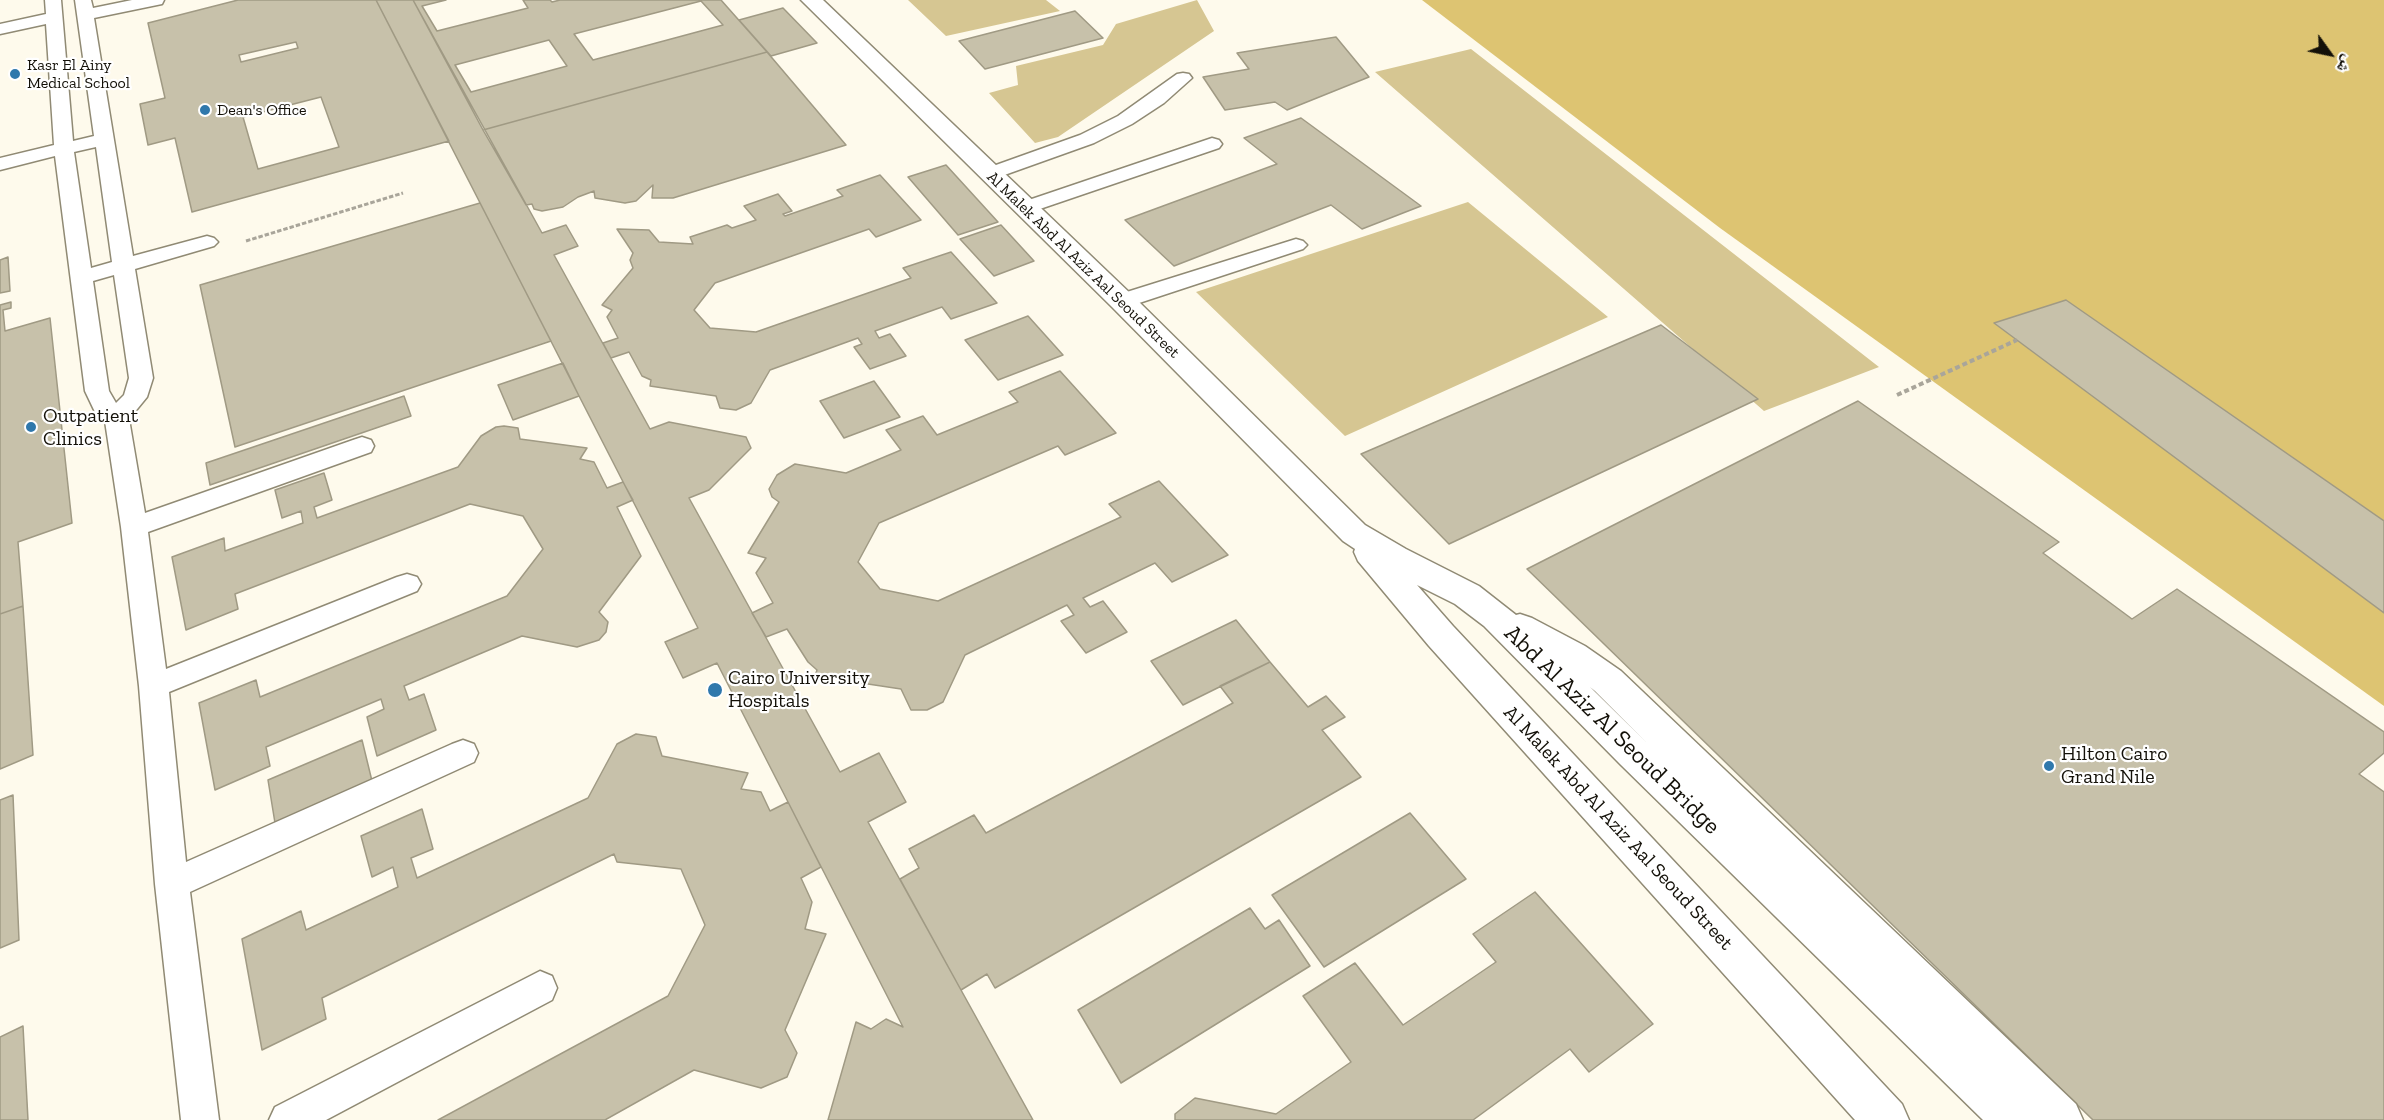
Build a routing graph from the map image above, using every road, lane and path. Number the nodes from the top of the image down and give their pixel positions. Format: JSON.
{"nodes":[{"id":1,"x":156,"y":0,"type":"edge"},
{"id":2,"x":811,"y":0,"type":"edge"},
{"id":3,"x":54,"y":8,"type":"edge"},
{"id":4,"x":84,"y":8,"type":"edge"},
{"id":5,"x":0,"y":29,"type":"edge"},
{"id":6,"x":1183,"y":78,"type":"dead end"},
{"id":7,"x":103,"y":131,"type":"junction"},
{"id":8,"x":63,"y":141,"type":"junction"},
{"id":9,"x":1212,"y":144,"type":"dead end"},
{"id":10,"x":0,"y":149,"type":"edge"},
{"id":11,"x":0,"y":164,"type":"edge"},
{"id":12,"x":988,"y":174,"type":"junction"},
{"id":13,"x":403,"y":194,"type":"dead end"},
{"id":14,"x":1024,"y":208,"type":"junction"},
{"id":15,"x":207,"y":242,"type":"dead end"},
{"id":16,"x":1296,"y":245,"type":"dead end"},
{"id":17,"x":181,"y":249,"type":"junction"},
{"id":18,"x":124,"y":265,"type":"junction"},
{"id":19,"x":82,"y":277,"type":"junction"},
{"id":20,"x":1122,"y":301,"type":"junction"},
{"id":21,"x":2017,"y":340,"type":"dead end"},
{"id":22,"x":1897,"y":395,"type":"dead end"},
{"id":23,"x":117,"y":418,"type":"junction"},
{"id":24,"x":362,"y":446,"type":"dead end"},
{"id":25,"x":134,"y":527,"type":"junction"},
{"id":26,"x":1354,"y":533,"type":"junction"},
{"id":27,"x":407,"y":584,"type":"dead end"},
{"id":28,"x":1496,"y":617,"type":"junction"},
{"id":29,"x":154,"y":686,"type":"junction"},
{"id":30,"x":463,"y":753,"type":"dead end"},
{"id":31,"x":172,"y":884,"type":"junction"},
{"id":32,"x":540,"y":988,"type":"dead end"},
{"id":33,"x":200,"y":1120,"type":"edge"},
{"id":34,"x":288,"y":1120,"type":"edge"},
{"id":35,"x":1886,"y":1120,"type":"edge"},
{"id":36,"x":2016,"y":1120,"type":"edge"},
{"id":37,"x":2060,"y":1120,"type":"edge"}],
"edges":[{"from":1,"to":4,"type":"lane"},
{"from":2,"to":12,"type":"main road","name":"Al Malek Abd Al Aziz Aal Seoud Street"},
{"from":3,"to":5,"type":"lane"},
{"from":3,"to":8,"type":"lane"},
{"from":4,"to":7,"type":"lane"},
{"from":6,"to":12,"type":"lane"},
{"from":7,"to":8,"type":"lane"},
{"from":7,"to":18,"type":"lane"},
{"from":8,"to":10,"type":"lane"},
{"from":8,"to":11,"type":"lane"},
{"from":8,"to":19,"type":"lane"},
{"from":9,"to":14,"type":"lane"},
{"from":12,"to":14,"type":"main road","name":"Al Malek Abd Al Aziz Aal Seoud Street"},
{"from":13,"to":17,"type":"path"},
{"from":14,"to":20,"type":"main road","name":"Al Malek Abd Al Aziz Aal Seoud Street"},
{"from":15,"to":17,"type":"lane"},
{"from":16,"to":20,"type":"lane"},
{"from":17,"to":18,"type":"lane"},
{"from":18,"to":19,"type":"lane"},
{"from":18,"to":23,"type":"lane"},
{"from":19,"to":23,"type":"lane"},
{"from":20,"to":26,"type":"main road","name":"Al Malek Abd Al Aziz Aal Seoud Street"},
{"from":21,"to":22,"type":"path"},
{"from":23,"to":25,"type":"lane"},
{"from":24,"to":25,"type":"lane"},
{"from":25,"to":29,"type":"lane"},
{"from":26,"to":28,"type":"main road","name":"Al Malek Abd Al Aziz Aal Seoud Street"},
{"from":26,"to":35,"type":"main road","name":"Al Malek Abd Al Aziz Aal Seoud Street"},
{"from":27,"to":29,"type":"lane"},
{"from":28,"to":36,"type":"main road","name":"Abd Al Aziz Al Seoud Bridge"},
{"from":28,"to":37,"type":"main road","name":"Abd Al Aziz Al Seoud Bridge"},
{"from":29,"to":31,"type":"lane"},
{"from":30,"to":31,"type":"lane"},
{"from":31,"to":33,"type":"lane"},
{"from":32,"to":34,"type":"lane"}]}
